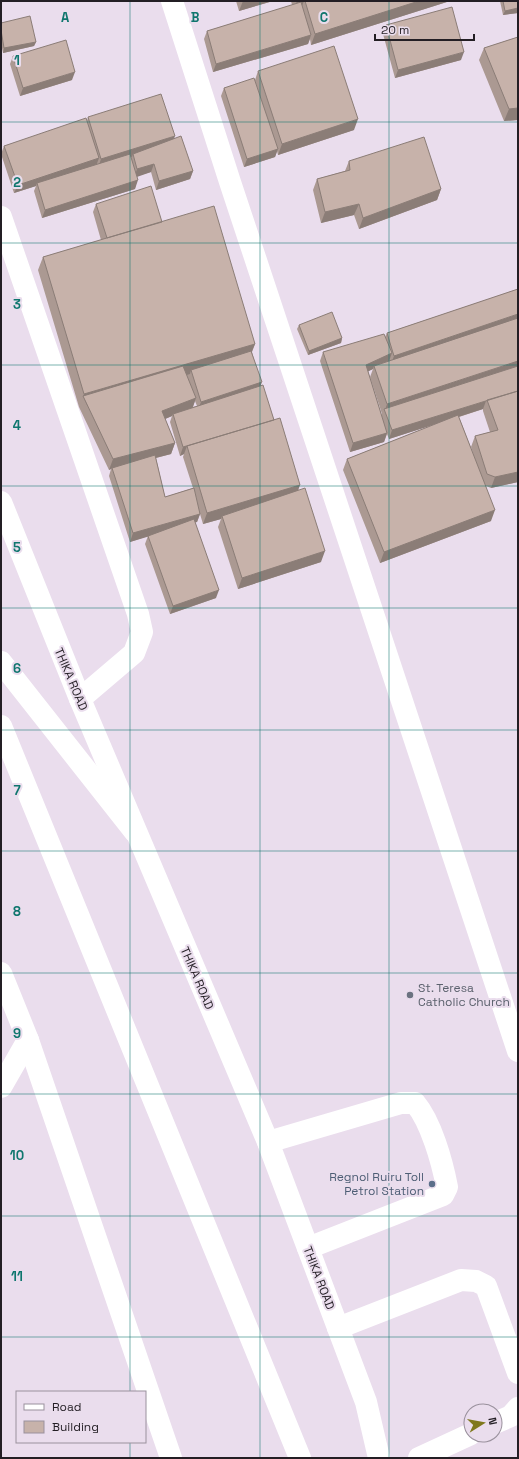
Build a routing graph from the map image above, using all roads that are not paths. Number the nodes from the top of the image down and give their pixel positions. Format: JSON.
{"nodes":[{"id":1,"x":172,"y":1,"type":"edge"},
{"id":2,"x":1,"y":217,"type":"edge"},
{"id":3,"x":1,"y":502,"type":"edge"},
{"id":4,"x":1,"y":662,"type":"edge"},
{"id":5,"x":80,"y":699,"type":"junction"},
{"id":6,"x":1,"y":726,"type":"edge"},
{"id":7,"x":135,"y":832,"type":"junction"},
{"id":8,"x":1,"y":973,"type":"edge"},
{"id":9,"x":28,"y":1040,"type":"junction"},
{"id":10,"x":518,"y":1051,"type":"edge"},
{"id":11,"x":1,"y":1087,"type":"edge"},
{"id":12,"x":268,"y":1142,"type":"junction"},
{"id":13,"x":308,"y":1248,"type":"junction"},
{"id":14,"x":338,"y":1328,"type":"junction"},
{"id":15,"x":518,"y":1373,"type":"edge"},
{"id":16,"x":518,"y":1408,"type":"edge"},
{"id":17,"x":503,"y":1420,"type":"edge"},
{"id":18,"x":463,"y":1438,"type":"edge"},
{"id":19,"x":171,"y":1458,"type":"edge"},
{"id":20,"x":300,"y":1458,"type":"edge"},
{"id":21,"x":379,"y":1458,"type":"edge"},
{"id":22,"x":418,"y":1458,"type":"edge"}],
"edges":[{"from":1,"to":10,"type":"main road"},
{"from":2,"to":5,"type":"main road"},
{"from":3,"to":5,"type":"main road","name":"THIKA ROAD"},
{"from":4,"to":7,"type":"main road"},
{"from":5,"to":7,"type":"main road","name":"THIKA ROAD"},
{"from":6,"to":20,"type":"main road"},
{"from":7,"to":12,"type":"main road","name":"THIKA ROAD"},
{"from":8,"to":9,"type":"main road"},
{"from":9,"to":11,"type":"main road"},
{"from":9,"to":19,"type":"main road"},
{"from":12,"to":13,"type":"main road","name":"THIKA ROAD"},
{"from":12,"to":13,"type":"main road"},
{"from":13,"to":14,"type":"main road","name":"THIKA ROAD"},
{"from":14,"to":15,"type":"main road"},
{"from":14,"to":21,"type":"main road","name":"THIKA ROAD"},
{"from":16,"to":17,"type":"main road"},
{"from":18,"to":22,"type":"main road"}]}
